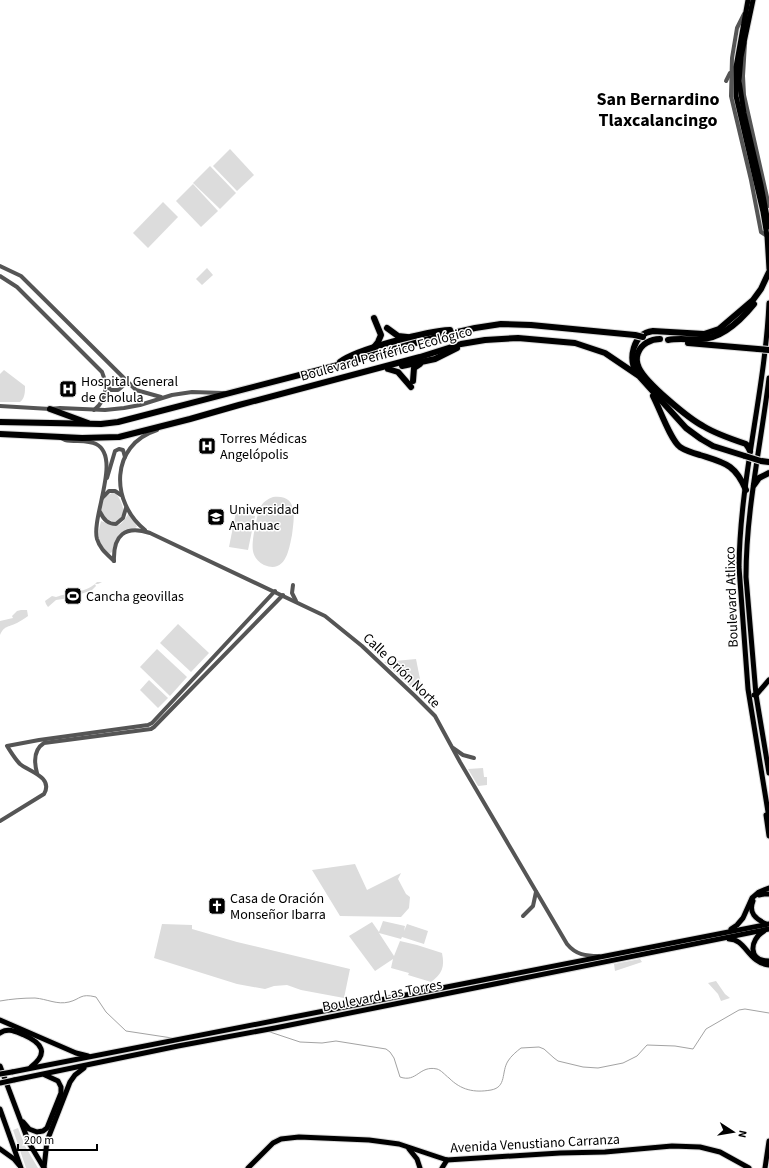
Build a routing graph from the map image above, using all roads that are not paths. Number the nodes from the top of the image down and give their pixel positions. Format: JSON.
{"nodes":[{"id":1,"x":748,"y":0,"type":"edge"},
{"id":2,"x":753,"y":0,"type":"edge"},
{"id":3,"x":746,"y":12,"type":"junction"},
{"id":4,"x":745,"y":40,"type":"junction"},
{"id":5,"x":731,"y":69,"type":"junction"},
{"id":6,"x":726,"y":81,"type":"dead end"},
{"id":7,"x":769,"y":206,"type":"edge"},
{"id":8,"x":769,"y":228,"type":"edge"},
{"id":9,"x":768,"y":236,"type":"edge"},
{"id":10,"x":0,"y":266,"type":"edge"},
{"id":11,"x":769,"y":272,"type":"edge"},
{"id":12,"x":0,"y":276,"type":"edge"},
{"id":13,"x":769,"y":303,"type":"edge"},
{"id":14,"x":374,"y":318,"type":"dead end"},
{"id":15,"x":387,"y":328,"type":"dead end"},
{"id":16,"x":460,"y":331,"type":"junction"},
{"id":17,"x":413,"y":337,"type":"junction"},
{"id":18,"x":660,"y":339,"type":"junction"},
{"id":19,"x":668,"y":340,"type":"junction"},
{"id":20,"x":87,"y":343,"type":"junction"},
{"id":21,"x":461,"y":344,"type":"junction"},
{"id":22,"x":371,"y":349,"type":"junction"},
{"id":23,"x":80,"y":350,"type":"junction"},
{"id":24,"x":769,"y":350,"type":"edge"},
{"id":25,"x":426,"y":361,"type":"junction"},
{"id":26,"x":338,"y":365,"type":"junction"},
{"id":27,"x":388,"y":369,"type":"junction"},
{"id":28,"x":639,"y":376,"type":"junction"},
{"id":29,"x":123,"y":378,"type":"junction"},
{"id":30,"x":769,"y":380,"type":"edge"},
{"id":31,"x":329,"y":382,"type":"junction"},
{"id":32,"x":762,"y":382,"type":"junction"},
{"id":33,"x":106,"y":385,"type":"junction"},
{"id":34,"x":650,"y":389,"type":"junction"},
{"id":35,"x":660,"y":392,"type":"junction"},
{"id":36,"x":227,"y":393,"type":"junction"},
{"id":37,"x":161,"y":397,"type":"junction"},
{"id":38,"x":0,"y":406,"type":"edge"},
{"id":39,"x":50,"y":409,"type":"junction"},
{"id":40,"x":94,"y":410,"type":"junction"},
{"id":41,"x":0,"y":418,"type":"edge"},
{"id":42,"x":0,"y":422,"type":"edge"},
{"id":43,"x":24,"y":423,"type":"junction"},
{"id":44,"x":90,"y":424,"type":"junction"},
{"id":45,"x":166,"y":425,"type":"junction"},
{"id":46,"x":686,"y":428,"type":"junction"},
{"id":47,"x":0,"y":435,"type":"edge"},
{"id":48,"x":60,"y":437,"type":"junction"},
{"id":49,"x":750,"y":451,"type":"junction"},
{"id":50,"x":125,"y":458,"type":"junction"},
{"id":51,"x":766,"y":461,"type":"edge"},
{"id":52,"x":769,"y":473,"type":"edge"},
{"id":53,"x":104,"y":483,"type":"junction"},
{"id":54,"x":754,"y":485,"type":"junction"},
{"id":55,"x":746,"y":490,"type":"junction"},
{"id":56,"x":121,"y":495,"type":"junction"},
{"id":57,"x":102,"y":498,"type":"junction"},
{"id":58,"x":126,"y":507,"type":"junction"},
{"id":59,"x":100,"y":512,"type":"junction"},
{"id":60,"x":138,"y":524,"type":"junction"},
{"id":61,"x":135,"y":529,"type":"junction"},
{"id":62,"x":150,"y":533,"type":"junction"},
{"id":63,"x":293,"y":585,"type":"dead end"},
{"id":64,"x":275,"y":591,"type":"junction"},
{"id":65,"x":283,"y":595,"type":"junction"},
{"id":66,"x":296,"y":602,"type":"junction"},
{"id":67,"x":769,"y":680,"type":"edge"},
{"id":68,"x":183,"y":690,"type":"junction"},
{"id":69,"x":187,"y":694,"type":"junction"},
{"id":70,"x":756,"y":695,"type":"junction"},
{"id":71,"x":749,"y":696,"type":"junction"},
{"id":72,"x":452,"y":747,"type":"junction"},
{"id":73,"x":474,"y":758,"type":"dead end"},
{"id":74,"x":37,"y":773,"type":"junction"},
{"id":75,"x":769,"y":773,"type":"edge"},
{"id":76,"x":762,"y":777,"type":"junction"},
{"id":77,"x":769,"y":818,"type":"edge"},
{"id":78,"x":0,"y":821,"type":"edge"},
{"id":79,"x":769,"y":836,"type":"edge"},
{"id":80,"x":769,"y":888,"type":"edge"},
{"id":81,"x":536,"y":891,"type":"junction"},
{"id":82,"x":769,"y":894,"type":"edge"},
{"id":83,"x":523,"y":916,"type":"dead end"},
{"id":84,"x":768,"y":927,"type":"edge"},
{"id":85,"x":727,"y":932,"type":"junction"},
{"id":86,"x":714,"y":940,"type":"junction"},
{"id":87,"x":604,"y":956,"type":"junction"},
{"id":88,"x":769,"y":961,"type":"edge"},
{"id":89,"x":769,"y":965,"type":"edge"},
{"id":90,"x":0,"y":1020,"type":"edge"},
{"id":91,"x":0,"y":1033,"type":"edge"},
{"id":92,"x":89,"y":1057,"type":"junction"},
{"id":93,"x":90,"y":1065,"type":"junction"},
{"id":94,"x":0,"y":1066,"type":"edge"},
{"id":95,"x":30,"y":1068,"type":"junction"},
{"id":96,"x":0,"y":1074,"type":"edge"},
{"id":97,"x":44,"y":1075,"type":"junction"},
{"id":98,"x":0,"y":1083,"type":"edge"},
{"id":99,"x":0,"y":1109,"type":"edge"},
{"id":100,"x":20,"y":1118,"type":"junction"},
{"id":101,"x":0,"y":1122,"type":"edge"},
{"id":102,"x":769,"y":1141,"type":"edge"},
{"id":103,"x":408,"y":1148,"type":"junction"},
{"id":104,"x":0,"y":1149,"type":"edge"},
{"id":105,"x":447,"y":1160,"type":"junction"},
{"id":106,"x":21,"y":1168,"type":"edge"},
{"id":107,"x":44,"y":1168,"type":"edge"},
{"id":108,"x":248,"y":1168,"type":"edge"},
{"id":109,"x":420,"y":1168,"type":"edge"},
{"id":110,"x":442,"y":1168,"type":"edge"},
{"id":111,"x":749,"y":1168,"type":"edge"},
{"id":112,"x":765,"y":1168,"type":"edge"}],
"edges":[{"from":1,"to":3,"type":"main road"},
{"from":2,"to":4,"type":"main road"},
{"from":3,"to":5,"type":"street"},
{"from":3,"to":9,"type":"main road"},
{"from":4,"to":7,"type":"street"},
{"from":4,"to":8,"type":"main road"},
{"from":5,"to":6,"type":"street"},
{"from":5,"to":9,"type":"street"},
{"from":9,"to":11,"type":"main road"},
{"from":10,"to":20,"type":"street"},
{"from":11,"to":19,"type":"highway"},
{"from":11,"to":28,"type":"highway"},
{"from":12,"to":23,"type":"street"},
{"from":13,"to":32,"type":"main road","name":"Boulevard Atlixco"},
{"from":14,"to":22,"type":"highway"},
{"from":15,"to":17,"type":"highway"},
{"from":16,"to":17,"type":"highway"},
{"from":16,"to":18,"type":"highway","name":"Boulevard Periférico Ecológico","bridge":true},
{"from":16,"to":26,"type":"highway","name":"Boulevard Periférico Ecológico"},
{"from":17,"to":22,"type":"highway"},
{"from":18,"to":19,"type":"highway","name":"Boulevard Periférico Ecológico"},
{"from":18,"to":35,"type":"highway"},
{"from":19,"to":24,"type":"highway","name":"Boulevard Periférico Ecológico","bridge":true},
{"from":20,"to":23,"type":"street"},
{"from":20,"to":29,"type":"street"},
{"from":21,"to":25,"type":"highway"},
{"from":21,"to":28,"type":"highway","name":"Boulevard Periférico Ecológico"},
{"from":21,"to":31,"type":"highway","name":"Boulevard Periférico Ecológico"},
{"from":22,"to":26,"type":"highway"},
{"from":23,"to":33,"type":"street"},
{"from":25,"to":27,"type":"highway"},
{"from":25,"to":27,"type":"highway"},
{"from":26,"to":36,"type":"highway","name":"Boulevard Periférico Ecológico"},
{"from":27,"to":31,"type":"highway"},
{"from":28,"to":34,"type":"highway","name":"Boulevard Periférico Ecológico"},
{"from":29,"to":33,"type":"street"},
{"from":29,"to":37,"type":"street"},
{"from":30,"to":32,"type":"main road"},
{"from":30,"to":54,"type":"main road","name":"Boulevard Atlixco"},
{"from":31,"to":45,"type":"highway","name":"Boulevard Periférico Ecológico"},
{"from":32,"to":49,"type":"main road","name":"Boulevard Atlixco"},
{"from":33,"to":40,"type":"street"},
{"from":34,"to":46,"type":"highway","name":"Boulevard Periférico Ecológico"},
{"from":34,"to":55,"type":"highway"},
{"from":35,"to":46,"type":"highway"},
{"from":35,"to":49,"type":"highway"},
{"from":36,"to":37,"type":"street"},
{"from":36,"to":44,"type":"highway","name":"Boulevard Periférico Ecológico"},
{"from":37,"to":40,"type":"street"},
{"from":38,"to":39,"type":"street"},
{"from":39,"to":40,"type":"street"},
{"from":39,"to":44,"type":"highway"},
{"from":41,"to":43,"type":"highway"},
{"from":42,"to":43,"type":"highway","name":"Boulevard Periférico Ecológico"},
{"from":43,"to":44,"type":"highway","name":"Boulevard Periférico Ecológico"},
{"from":45,"to":48,"type":"highway","name":"Boulevard Periférico Ecológico"},
{"from":45,"to":50,"type":"street"},
{"from":46,"to":51,"type":"highway","name":"Boulevard Periférico Ecológico","bridge":true},
{"from":47,"to":48,"type":"highway","name":"Boulevard Periférico Ecológico"},
{"from":48,"to":53,"type":"street"},
{"from":49,"to":55,"type":"main road","name":"Boulevard Atlixco"},
{"from":50,"to":53,"type":"street"},
{"from":50,"to":56,"type":"street"},
{"from":52,"to":54,"type":"highway"},
{"from":53,"to":57,"type":"street"},
{"from":54,"to":70,"type":"main road","name":"Boulevard Atlixco"},
{"from":55,"to":71,"type":"main road","name":"Boulevard Atlixco"},
{"from":56,"to":57,"type":"street"},
{"from":56,"to":58,"type":"street"},
{"from":57,"to":59,"type":"street"},
{"from":58,"to":59,"type":"street"},
{"from":58,"to":60,"type":"street","name":"Calle Orión Norte"},
{"from":59,"to":61,"type":"street"},
{"from":60,"to":61,"type":"street"},
{"from":60,"to":62,"type":"street","name":"Calle Orión Norte"},
{"from":61,"to":62,"type":"street","name":"Calle Orión Norte"},
{"from":62,"to":64,"type":"street","name":"Calle Orión Norte"},
{"from":63,"to":66,"type":"street"},
{"from":64,"to":65,"type":"street","name":"Calle Orión Norte"},
{"from":64,"to":68,"type":"street"},
{"from":65,"to":66,"type":"street","name":"Calle Orión Norte"},
{"from":65,"to":69,"type":"street"},
{"from":66,"to":72,"type":"street","name":"Calle Orión Norte"},
{"from":67,"to":70,"type":"main road"},
{"from":68,"to":69,"type":"street"},
{"from":68,"to":74,"type":"street"},
{"from":69,"to":74,"type":"street"},
{"from":70,"to":71,"type":"main road"},
{"from":70,"to":75,"type":"main road","name":"Boulevard Atlixco"},
{"from":71,"to":76,"type":"main road","name":"Boulevard Atlixco"},
{"from":72,"to":73,"type":"street"},
{"from":72,"to":81,"type":"street","name":"Calle Orión Norte"},
{"from":74,"to":78,"type":"street"},
{"from":76,"to":77,"type":"main road","name":"Boulevard Atlixco"},
{"from":76,"to":79,"type":"main road"},
{"from":80,"to":85,"type":"main road"},
{"from":81,"to":83,"type":"street"},
{"from":81,"to":87,"type":"street","name":"Calle Orión Norte"},
{"from":82,"to":84,"type":"main road"},
{"from":84,"to":85,"type":"main road","name":"Boulevard Las Torres"},
{"from":84,"to":86,"type":"main road","name":"Boulevard Las Torres"},
{"from":84,"to":88,"type":"main road"},
{"from":85,"to":87,"type":"main road","name":"Boulevard Las Torres"},
{"from":86,"to":89,"type":"main road"},
{"from":86,"to":93,"type":"main road","name":"Boulevard Las Torres"},
{"from":87,"to":92,"type":"main road","name":"Boulevard Las Torres"},
{"from":90,"to":92,"type":"main road"},
{"from":91,"to":95,"type":"main road"},
{"from":92,"to":95,"type":"main road","name":"Boulevard Las Torres"},
{"from":93,"to":97,"type":"main road","name":"Boulevard Las Torres"},
{"from":93,"to":107,"type":"main road"},
{"from":94,"to":100,"type":"main road"},
{"from":95,"to":96,"type":"main road","name":"Boulevard Las Torres","bridge":true},
{"from":97,"to":98,"type":"main road","name":"Boulevard Las Torres","bridge":true},
{"from":97,"to":100,"type":"main road"},
{"from":99,"to":101,"type":"main road"},
{"from":99,"to":106,"type":"main road"},
{"from":100,"to":107,"type":"main road"},
{"from":102,"to":112,"type":"main road"},
{"from":103,"to":105,"type":"main road","name":"Avenida Venustiano Carranza"},
{"from":103,"to":108,"type":"main road","name":"Avenida Venustiano Carranza"},
{"from":103,"to":109,"type":"main road"},
{"from":104,"to":106,"type":"main road"},
{"from":105,"to":110,"type":"main road"},
{"from":105,"to":111,"type":"main road","name":"Avenida Venustiano Carranza"}]}
